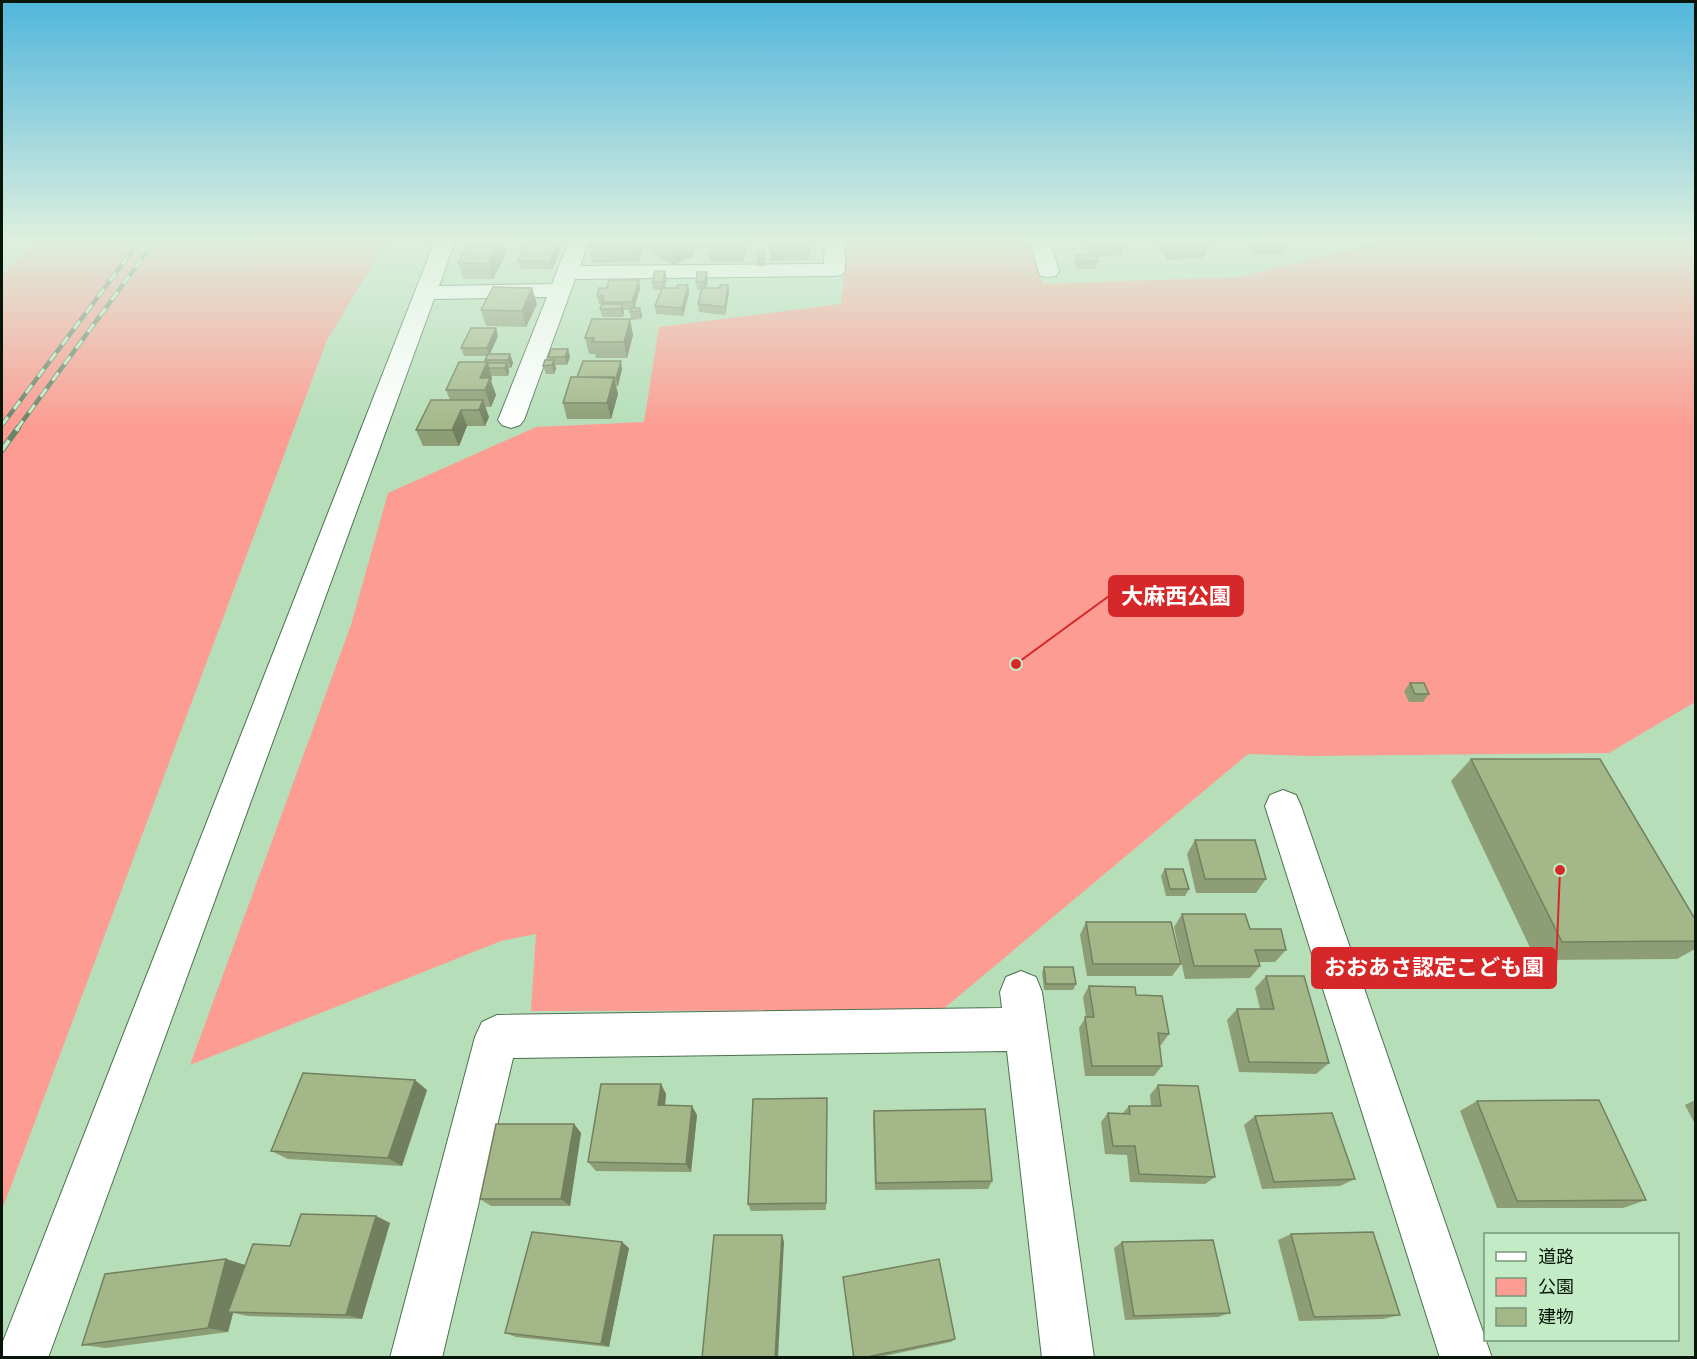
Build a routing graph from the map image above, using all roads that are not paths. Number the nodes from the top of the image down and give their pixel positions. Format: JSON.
{"nodes":[{"id":1,"x":422,"y":301,"type":"edge"},
{"id":2,"x":556,"y":301,"type":"edge"},
{"id":3,"x":511,"y":420,"type":"dead end"},
{"id":4,"x":1283,"y":806,"type":"dead end"},
{"id":5,"x":22,"y":1358,"type":"edge"},
{"id":6,"x":416,"y":1358,"type":"edge"},
{"id":7,"x":1068,"y":1358,"type":"edge"},
{"id":8,"x":1466,"y":1358,"type":"edge"}],
"edges":[{"from":1,"to":5,"type":"street"},
{"from":2,"to":3,"type":"street"},
{"from":4,"to":8,"type":"street"},
{"from":6,"to":7,"type":"street"}]}
